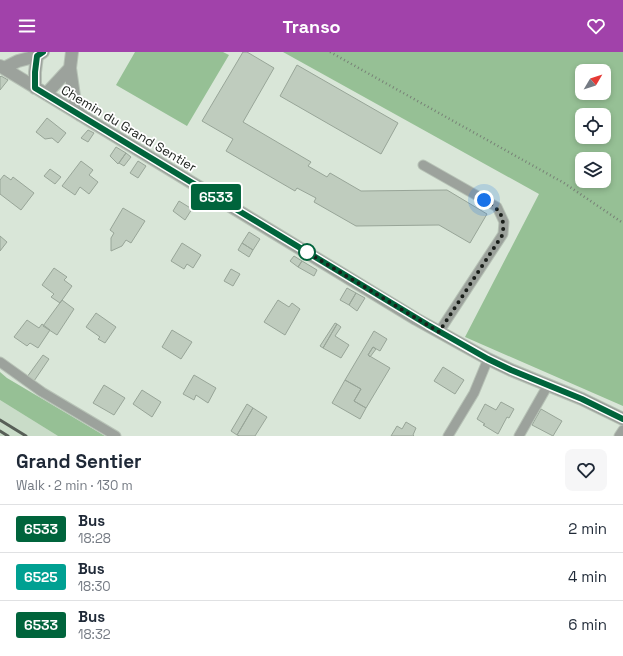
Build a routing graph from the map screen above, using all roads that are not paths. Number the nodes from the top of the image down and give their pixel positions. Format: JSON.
{"nodes":[{"id":1,"x":72,"y":52,"type":"edge"},
{"id":2,"x":40,"y":54,"type":"edge"},
{"id":3,"x":2,"y":67,"type":"edge"},
{"id":4,"x":70,"y":68,"type":"junction"},
{"id":5,"x":35,"y":88,"type":"junction"},
{"id":6,"x":46,"y":94,"type":"junction"},
{"id":7,"x":80,"y":115,"type":"junction"},
{"id":8,"x":423,"y":165,"type":"dead end"},
{"id":9,"x":439,"y":332,"type":"junction"},
{"id":10,"x":488,"y":359,"type":"junction"},
{"id":11,"x":0,"y":362,"type":"edge"},
{"id":12,"x":548,"y":385,"type":"junction"},
{"id":13,"x":623,"y":419,"type":"edge"},
{"id":14,"x":623,"y":430,"type":"edge"},
{"id":15,"x":116,"y":436,"type":"edge"},
{"id":16,"x":448,"y":436,"type":"edge"},
{"id":17,"x":519,"y":436,"type":"edge"},
{"id":18,"x":619,"y":436,"type":"edge"}],
"edges":[{"from":1,"to":4,"type":"street"},
{"from":2,"to":3,"type":"street"},
{"from":2,"to":5,"type":"street"},
{"from":3,"to":5,"type":"street","name":"Chemin du Grand Sentier"},
{"from":4,"to":6,"type":"street"},
{"from":4,"to":7,"type":"street"},
{"from":5,"to":6,"type":"street","name":"Chemin du Grand Sentier"},
{"from":6,"to":7,"type":"street","name":"Chemin du Grand Sentier"},
{"from":7,"to":9,"type":"street","name":"Chemin du Grand Sentier"},
{"from":8,"to":9,"type":"lane"},
{"from":9,"to":10,"type":"street","name":"Chemin du Grand Sentier"},
{"from":10,"to":12,"type":"street","name":"Chemin du Grand Sentier"},
{"from":10,"to":16,"type":"lane"},
{"from":11,"to":15,"type":"lane"},
{"from":12,"to":13,"type":"street","name":"Chemin du Grand Sentier"},
{"from":12,"to":17,"type":"lane"},
{"from":14,"to":18,"type":"lane"}]}
